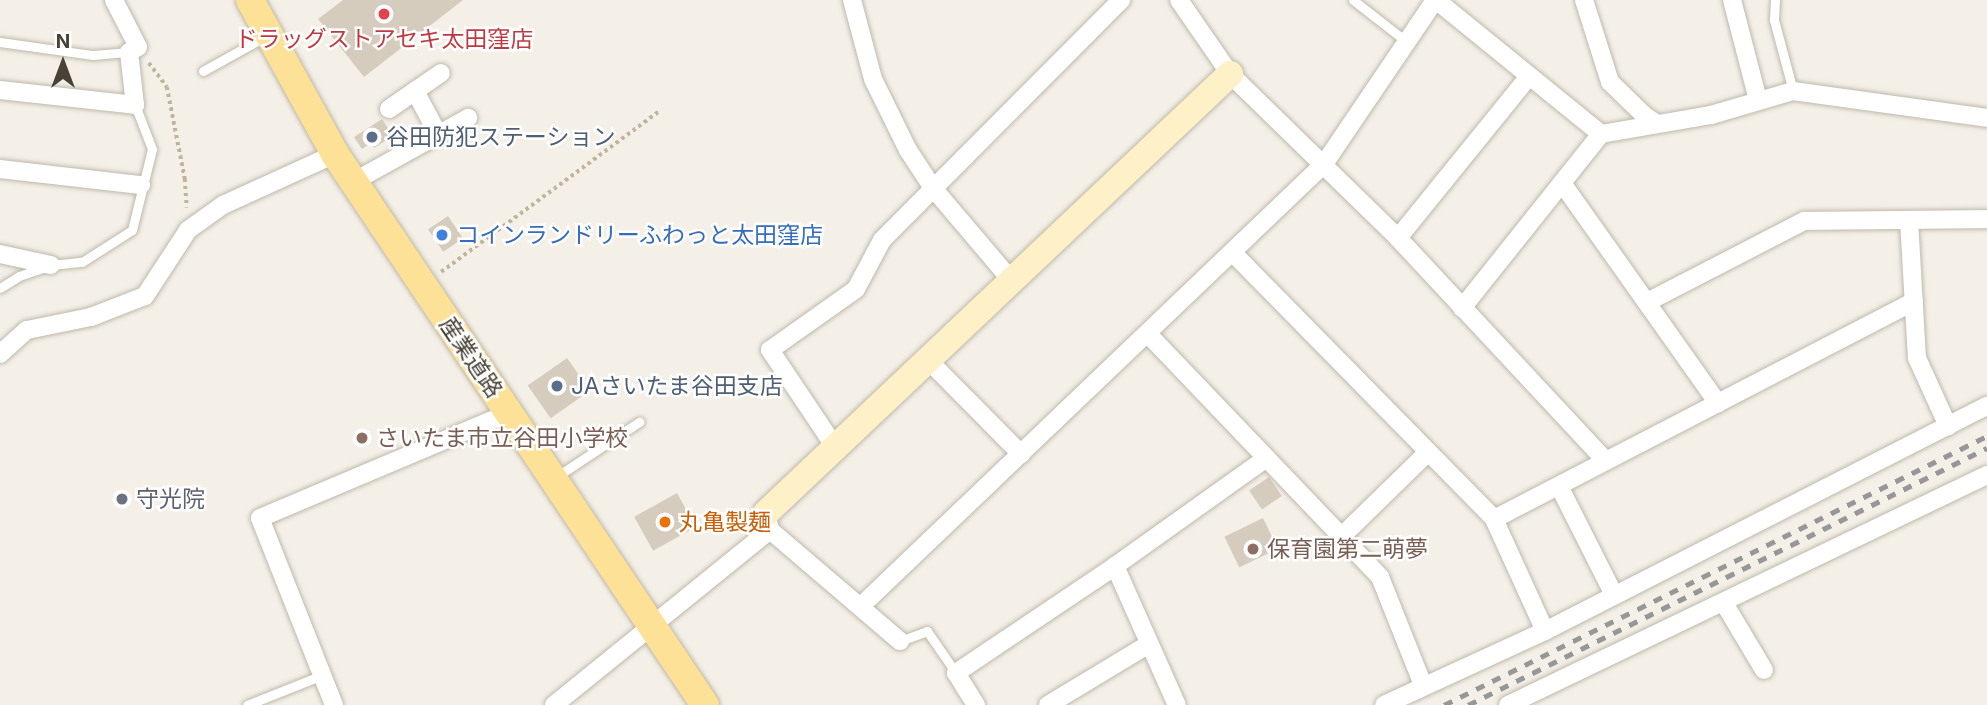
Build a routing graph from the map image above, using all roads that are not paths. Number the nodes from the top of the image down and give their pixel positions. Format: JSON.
{"nodes":[{"id":1,"x":114,"y":0,"type":"edge"},
{"id":2,"x":250,"y":0,"type":"edge"},
{"id":3,"x":852,"y":0,"type":"edge"},
{"id":4,"x":1121,"y":0,"type":"edge"},
{"id":5,"x":1179,"y":0,"type":"edge"},
{"id":6,"x":1353,"y":0,"type":"edge"},
{"id":7,"x":1436,"y":0,"type":"edge"},
{"id":8,"x":1584,"y":0,"type":"edge"},
{"id":9,"x":1732,"y":0,"type":"edge"},
{"id":10,"x":1775,"y":0,"type":"edge"},
{"id":11,"x":267,"y":35,"type":"junction"},
{"id":12,"x":1407,"y":42,"type":"junction"},
{"id":13,"x":0,"y":43,"type":"edge"},
{"id":14,"x":133,"y":49,"type":"junction"},
{"id":15,"x":203,"y":71,"type":"dead end"},
{"id":16,"x":441,"y":73,"type":"dead end"},
{"id":17,"x":1230,"y":74,"type":"junction"},
{"id":18,"x":1529,"y":76,"type":"junction"},
{"id":19,"x":0,"y":90,"type":"edge"},
{"id":20,"x":415,"y":91,"type":"junction"},
{"id":21,"x":1793,"y":91,"type":"junction"},
{"id":22,"x":1758,"y":100,"type":"junction"},
{"id":23,"x":135,"y":105,"type":"junction"},
{"id":24,"x":389,"y":109,"type":"dead end"},
{"id":25,"x":468,"y":118,"type":"dead end"},
{"id":26,"x":1987,"y":118,"type":"edge"},
{"id":27,"x":1657,"y":124,"type":"junction"},
{"id":28,"x":438,"y":134,"type":"junction"},
{"id":29,"x":1601,"y":134,"type":"junction"},
{"id":30,"x":335,"y":154,"type":"junction"},
{"id":31,"x":1324,"y":164,"type":"junction"},
{"id":32,"x":0,"y":169,"type":"edge"},
{"id":33,"x":353,"y":182,"type":"junction"},
{"id":34,"x":1562,"y":183,"type":"junction"},
{"id":35,"x":141,"y":184,"type":"junction"},
{"id":36,"x":933,"y":188,"type":"junction"},
{"id":37,"x":1987,"y":219,"type":"edge"},
{"id":38,"x":1909,"y":220,"type":"junction"},
{"id":39,"x":1398,"y":238,"type":"junction"},
{"id":40,"x":1232,"y":252,"type":"junction"},
{"id":41,"x":0,"y":254,"type":"edge"},
{"id":42,"x":51,"y":265,"type":"junction"},
{"id":43,"x":1011,"y":280,"type":"junction"},
{"id":44,"x":0,"y":288,"type":"edge"},
{"id":45,"x":1914,"y":301,"type":"junction"},
{"id":46,"x":1647,"y":302,"type":"junction"},
{"id":47,"x":1462,"y":308,"type":"junction"},
{"id":48,"x":1148,"y":334,"type":"junction"},
{"id":49,"x":0,"y":354,"type":"edge"},
{"id":50,"x":929,"y":361,"type":"junction"},
{"id":51,"x":1718,"y":403,"type":"junction"},
{"id":52,"x":1987,"y":406,"type":"edge"},
{"id":53,"x":508,"y":413,"type":"junction"},
{"id":54,"x":639,"y":422,"type":"dead end"},
{"id":55,"x":1948,"y":426,"type":"junction"},
{"id":56,"x":835,"y":447,"type":"junction"},
{"id":57,"x":1427,"y":453,"type":"junction"},
{"id":58,"x":1021,"y":454,"type":"junction"},
{"id":59,"x":1265,"y":459,"type":"junction"},
{"id":60,"x":1606,"y":461,"type":"junction"},
{"id":61,"x":1987,"y":475,"type":"edge"},
{"id":62,"x":555,"y":478,"type":"junction"},
{"id":63,"x":1559,"y":486,"type":"junction"},
{"id":64,"x":1494,"y":519,"type":"junction"},
{"id":65,"x":768,"y":522,"type":"junction"},
{"id":66,"x":1341,"y":537,"type":"junction"},
{"id":67,"x":1115,"y":566,"type":"junction"},
{"id":68,"x":1614,"y":595,"type":"junction"},
{"id":69,"x":1724,"y":603,"type":"junction"},
{"id":70,"x":861,"y":606,"type":"junction"},
{"id":71,"x":650,"y":624,"type":"junction"},
{"id":72,"x":1545,"y":631,"type":"junction"},
{"id":73,"x":900,"y":641,"type":"joint"},
{"id":74,"x":1149,"y":644,"type":"junction"},
{"id":75,"x":1763,"y":670,"type":"dead end"},
{"id":76,"x":956,"y":673,"type":"junction"},
{"id":77,"x":320,"y":676,"type":"junction"},
{"id":78,"x":1423,"y":685,"type":"junction"},
{"id":79,"x":1052,"y":704,"type":"edge"},
{"id":80,"x":247,"y":705,"type":"edge"},
{"id":81,"x":334,"y":705,"type":"edge"},
{"id":82,"x":554,"y":705,"type":"edge"},
{"id":83,"x":705,"y":705,"type":"edge"},
{"id":84,"x":976,"y":705,"type":"edge"},
{"id":85,"x":1177,"y":705,"type":"edge"},
{"id":86,"x":1384,"y":705,"type":"edge"},
{"id":87,"x":1508,"y":705,"type":"edge"}],
"edges":[{"from":1,"to":14,"type":"street"},
{"from":2,"to":11,"type":"main road","name":"産業道路"},
{"from":3,"to":36,"type":"street"},
{"from":4,"to":36,"type":"street"},
{"from":5,"to":17,"type":"street"},
{"from":6,"to":12,"type":"lane"},
{"from":7,"to":12,"type":"street"},
{"from":7,"to":18,"type":"street"},
{"from":8,"to":27,"type":"street"},
{"from":9,"to":22,"type":"street"},
{"from":10,"to":21,"type":"lane"},
{"from":11,"to":15,"type":"lane"},
{"from":11,"to":30,"type":"main road","name":"産業道路"},
{"from":12,"to":31,"type":"street"},
{"from":13,"to":14,"type":"lane"},
{"from":14,"to":23,"type":"street"},
{"from":16,"to":20,"type":"street"},
{"from":17,"to":31,"type":"street"},
{"from":17,"to":43,"type":"street"},
{"from":18,"to":29,"type":"street"},
{"from":18,"to":39,"type":"street"},
{"from":19,"to":23,"type":"street"},
{"from":20,"to":24,"type":"street"},
{"from":20,"to":28,"type":"street"},
{"from":21,"to":22,"type":"street"},
{"from":21,"to":26,"type":"street"},
{"from":22,"to":27,"type":"street"},
{"from":23,"to":35,"type":"lane"},
{"from":25,"to":28,"type":"street"},
{"from":27,"to":29,"type":"street"},
{"from":28,"to":33,"type":"street"},
{"from":29,"to":34,"type":"street"},
{"from":30,"to":33,"type":"main road","name":"産業道路"},
{"from":30,"to":49,"type":"street"},
{"from":31,"to":39,"type":"street"},
{"from":31,"to":40,"type":"street"},
{"from":32,"to":35,"type":"street"},
{"from":33,"to":53,"type":"main road","name":"産業道路"},
{"from":34,"to":46,"type":"street"},
{"from":34,"to":47,"type":"street"},
{"from":35,"to":42,"type":"lane"},
{"from":36,"to":43,"type":"street"},
{"from":36,"to":56,"type":"street"},
{"from":37,"to":38,"type":"street"},
{"from":38,"to":45,"type":"street"},
{"from":38,"to":46,"type":"street"},
{"from":39,"to":47,"type":"street"},
{"from":40,"to":48,"type":"street"},
{"from":40,"to":57,"type":"street"},
{"from":41,"to":42,"type":"street"},
{"from":42,"to":44,"type":"lane"},
{"from":43,"to":50,"type":"street"},
{"from":45,"to":51,"type":"street"},
{"from":45,"to":55,"type":"street"},
{"from":46,"to":51,"type":"street"},
{"from":47,"to":60,"type":"street"},
{"from":48,"to":58,"type":"street"},
{"from":48,"to":59,"type":"street"},
{"from":50,"to":56,"type":"street"},
{"from":50,"to":58,"type":"street"},
{"from":51,"to":60,"type":"street"},
{"from":52,"to":55,"type":"street"},
{"from":53,"to":62,"type":"main road","name":"産業道路"},
{"from":53,"to":77,"type":"street"},
{"from":54,"to":62,"type":"lane"},
{"from":55,"to":68,"type":"street"},
{"from":56,"to":65,"type":"street"},
{"from":57,"to":64,"type":"street"},
{"from":57,"to":66,"type":"street"},
{"from":58,"to":70,"type":"street"},
{"from":59,"to":66,"type":"street"},
{"from":59,"to":67,"type":"street"},
{"from":60,"to":63,"type":"street"},
{"from":61,"to":69,"type":"street"},
{"from":62,"to":71,"type":"main road","name":"産業道路"},
{"from":63,"to":64,"type":"street"},
{"from":63,"to":68,"type":"street"},
{"from":64,"to":72,"type":"street"},
{"from":65,"to":70,"type":"street"},
{"from":65,"to":71,"type":"street"},
{"from":66,"to":78,"type":"street"},
{"from":67,"to":74,"type":"street"},
{"from":67,"to":76,"type":"street"},
{"from":68,"to":72,"type":"street"},
{"from":69,"to":75,"type":"street"},
{"from":69,"to":87,"type":"street"},
{"from":70,"to":73,"type":"street"},
{"from":71,"to":82,"type":"street"},
{"from":71,"to":83,"type":"main road","name":"産業道路"},
{"from":72,"to":78,"type":"street"},
{"from":73,"to":76,"type":"lane"},
{"from":74,"to":79,"type":"street"},
{"from":74,"to":85,"type":"street"},
{"from":76,"to":84,"type":"street"},
{"from":77,"to":80,"type":"lane"},
{"from":77,"to":81,"type":"street"},
{"from":78,"to":86,"type":"street"}]}
